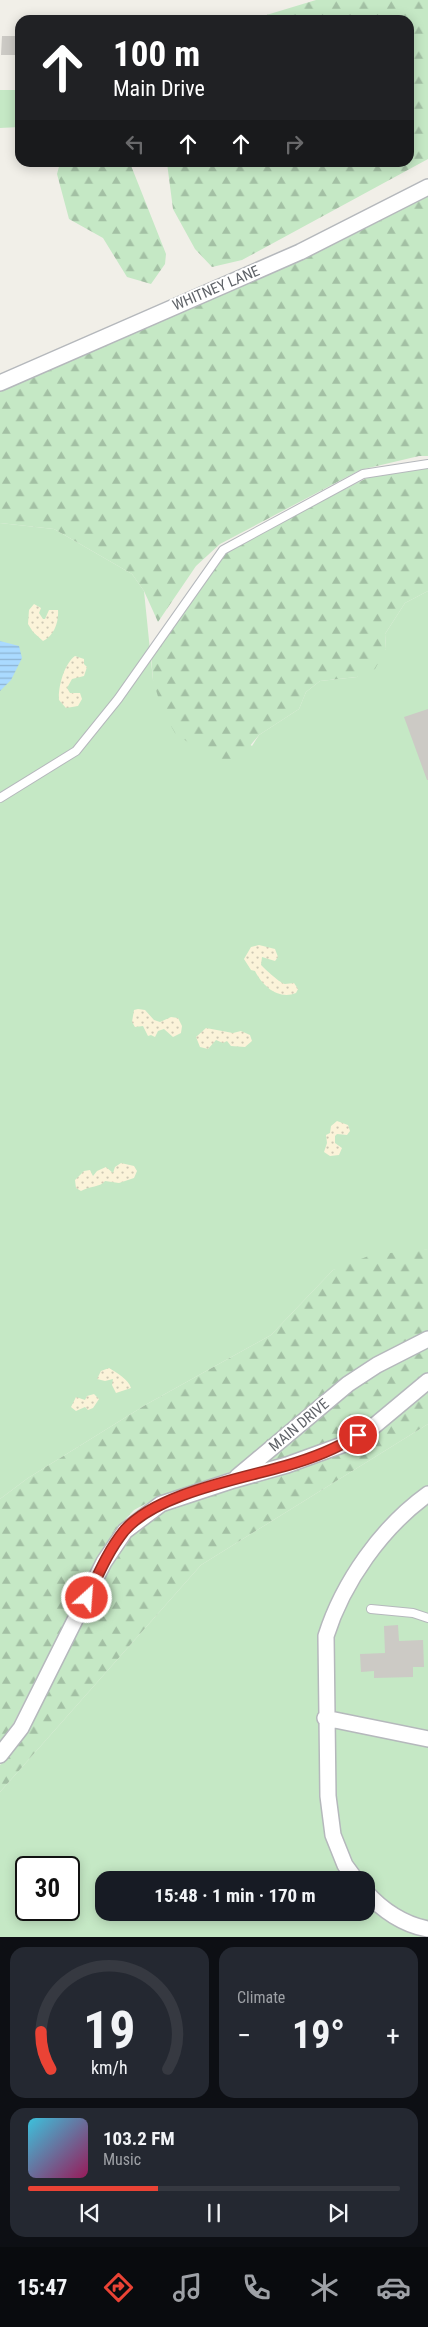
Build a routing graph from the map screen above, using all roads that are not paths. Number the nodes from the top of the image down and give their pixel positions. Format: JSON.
{"nodes":[{"id":1,"x":428,"y":187,"type":"edge"},
{"id":2,"x":0,"y":383,"type":"edge"},
{"id":3,"x":428,"y":464,"type":"edge"},
{"id":4,"x":0,"y":798,"type":"edge"},
{"id":5,"x":428,"y":1339,"type":"edge"},
{"id":6,"x":428,"y":1381,"type":"edge"},
{"id":7,"x":234,"y":1480,"type":"junction"},
{"id":8,"x":428,"y":1494,"type":"edge"},
{"id":9,"x":372,"y":1609,"type":"dead end"},
{"id":10,"x":428,"y":1618,"type":"edge"},
{"id":11,"x":325,"y":1718,"type":"junction"},
{"id":12,"x":428,"y":1739,"type":"edge"},
{"id":13,"x":0,"y":1755,"type":"edge"},
{"id":14,"x":349,"y":1871,"type":"edge"},
{"id":15,"x":375,"y":1900,"type":"edge"},
{"id":16,"x":428,"y":1929,"type":"edge"}],
"edges":[{"from":1,"to":2,"type":"street","name":"WHITNEY LANE"},
{"from":3,"to":4,"type":"lane"},
{"from":5,"to":7,"type":"street","name":"MAIN DRIVE"},
{"from":6,"to":7,"type":"street","name":"MAIN DRIVE"},
{"from":7,"to":13,"type":"street"},
{"from":8,"to":11,"type":"street"},
{"from":9,"to":10,"type":"lane"},
{"from":11,"to":12,"type":"street"},
{"from":11,"to":14,"type":"street"},
{"from":15,"to":16,"type":"street"}]}
